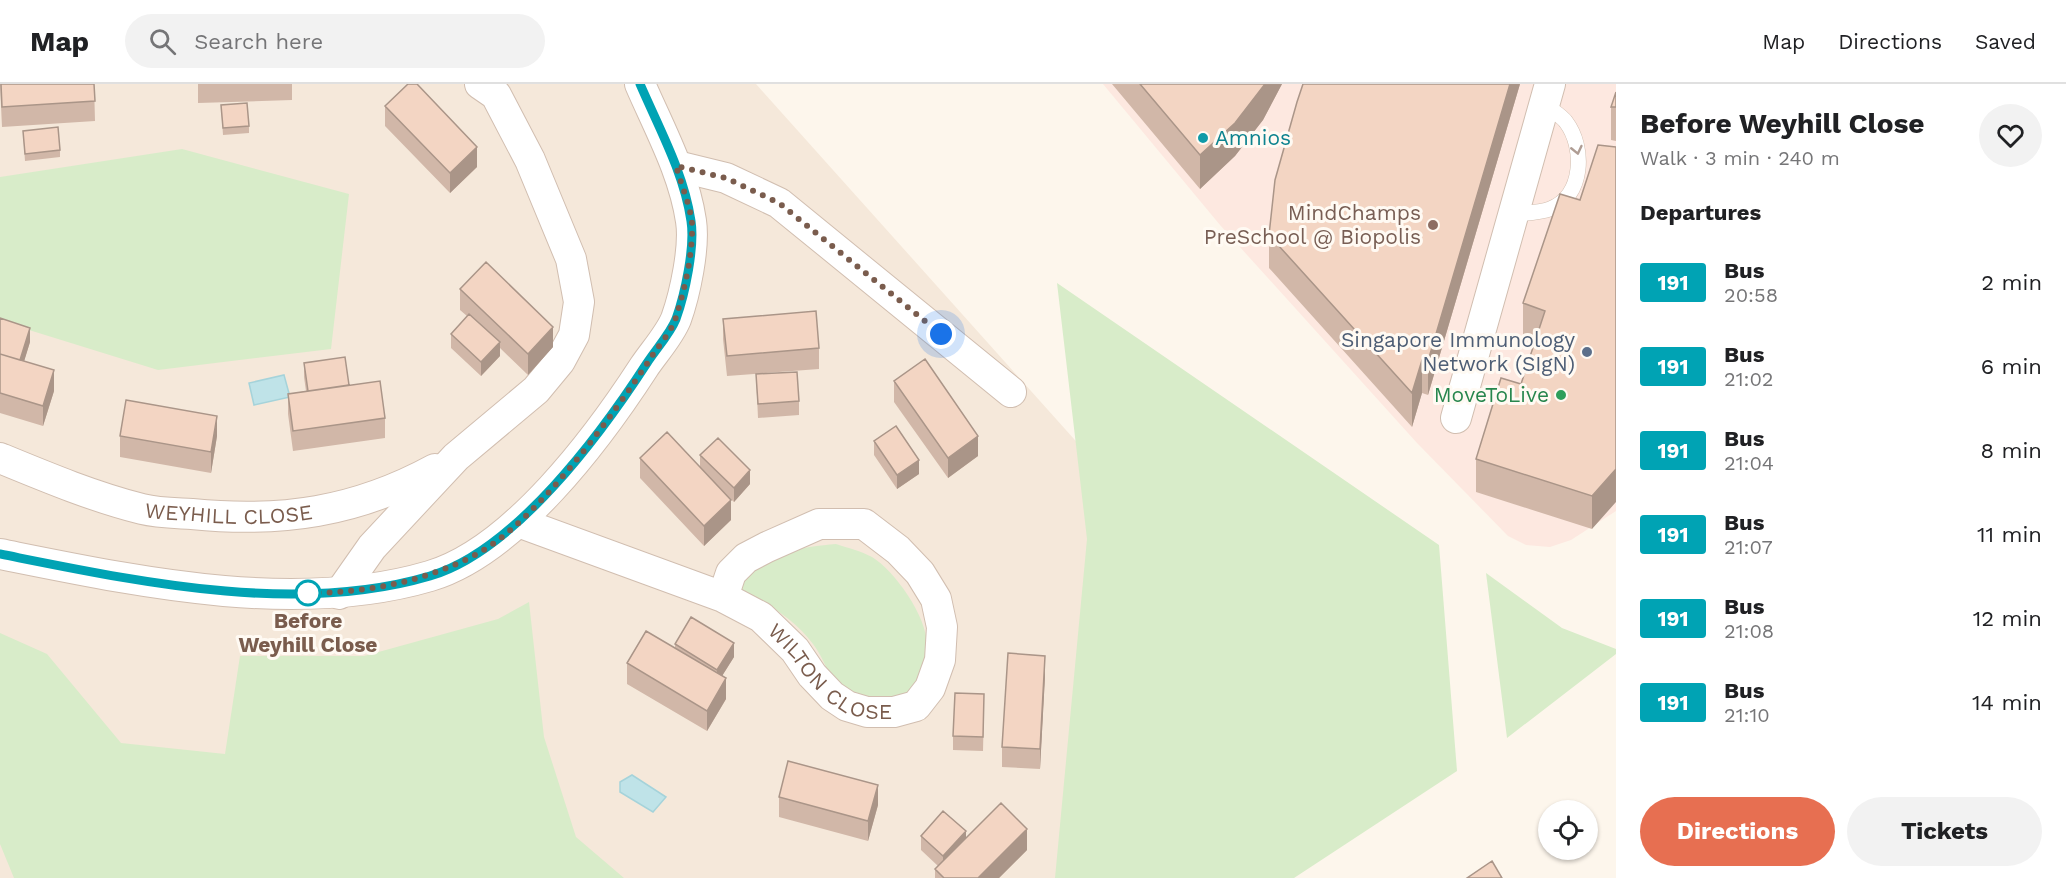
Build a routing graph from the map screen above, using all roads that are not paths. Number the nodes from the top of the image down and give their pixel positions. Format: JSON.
{"nodes":[{"id":1,"x":480,"y":84,"type":"edge"},
{"id":2,"x":640,"y":84,"type":"edge"},
{"id":3,"x":1547,"y":94,"type":"edge"},
{"id":4,"x":676,"y":166,"type":"junction"},
{"id":5,"x":1513,"y":214,"type":"junction"},
{"id":6,"x":1011,"y":392,"type":"dead end"},
{"id":7,"x":1456,"y":418,"type":"dead end"},
{"id":8,"x":456,"y":457,"type":"junction"},
{"id":9,"x":0,"y":458,"type":"edge"},
{"id":10,"x":518,"y":522,"type":"junction"},
{"id":11,"x":0,"y":554,"type":"edge"},
{"id":12,"x":339,"y":594,"type":"junction"},
{"id":13,"x":723,"y":597,"type":"junction"}],
"edges":[{"from":1,"to":8,"type":"street","name":"WEYHILL CLOSE"},
{"from":2,"to":4,"type":"street"},
{"from":3,"to":5,"type":"street"},
{"from":3,"to":5,"type":"lane","one_way":true},
{"from":4,"to":6,"type":"street"},
{"from":4,"to":10,"type":"street"},
{"from":5,"to":7,"type":"street"},
{"from":8,"to":9,"type":"street","name":"WEYHILL CLOSE"},
{"from":8,"to":12,"type":"street","name":"WEYHILL CLOSE"},
{"from":10,"to":12,"type":"street"},
{"from":10,"to":13,"type":"street","name":"WILTON CLOSE"},
{"from":11,"to":12,"type":"street"},
{"from":13,"to":13,"type":"street","name":"WILTON CLOSE"}]}
